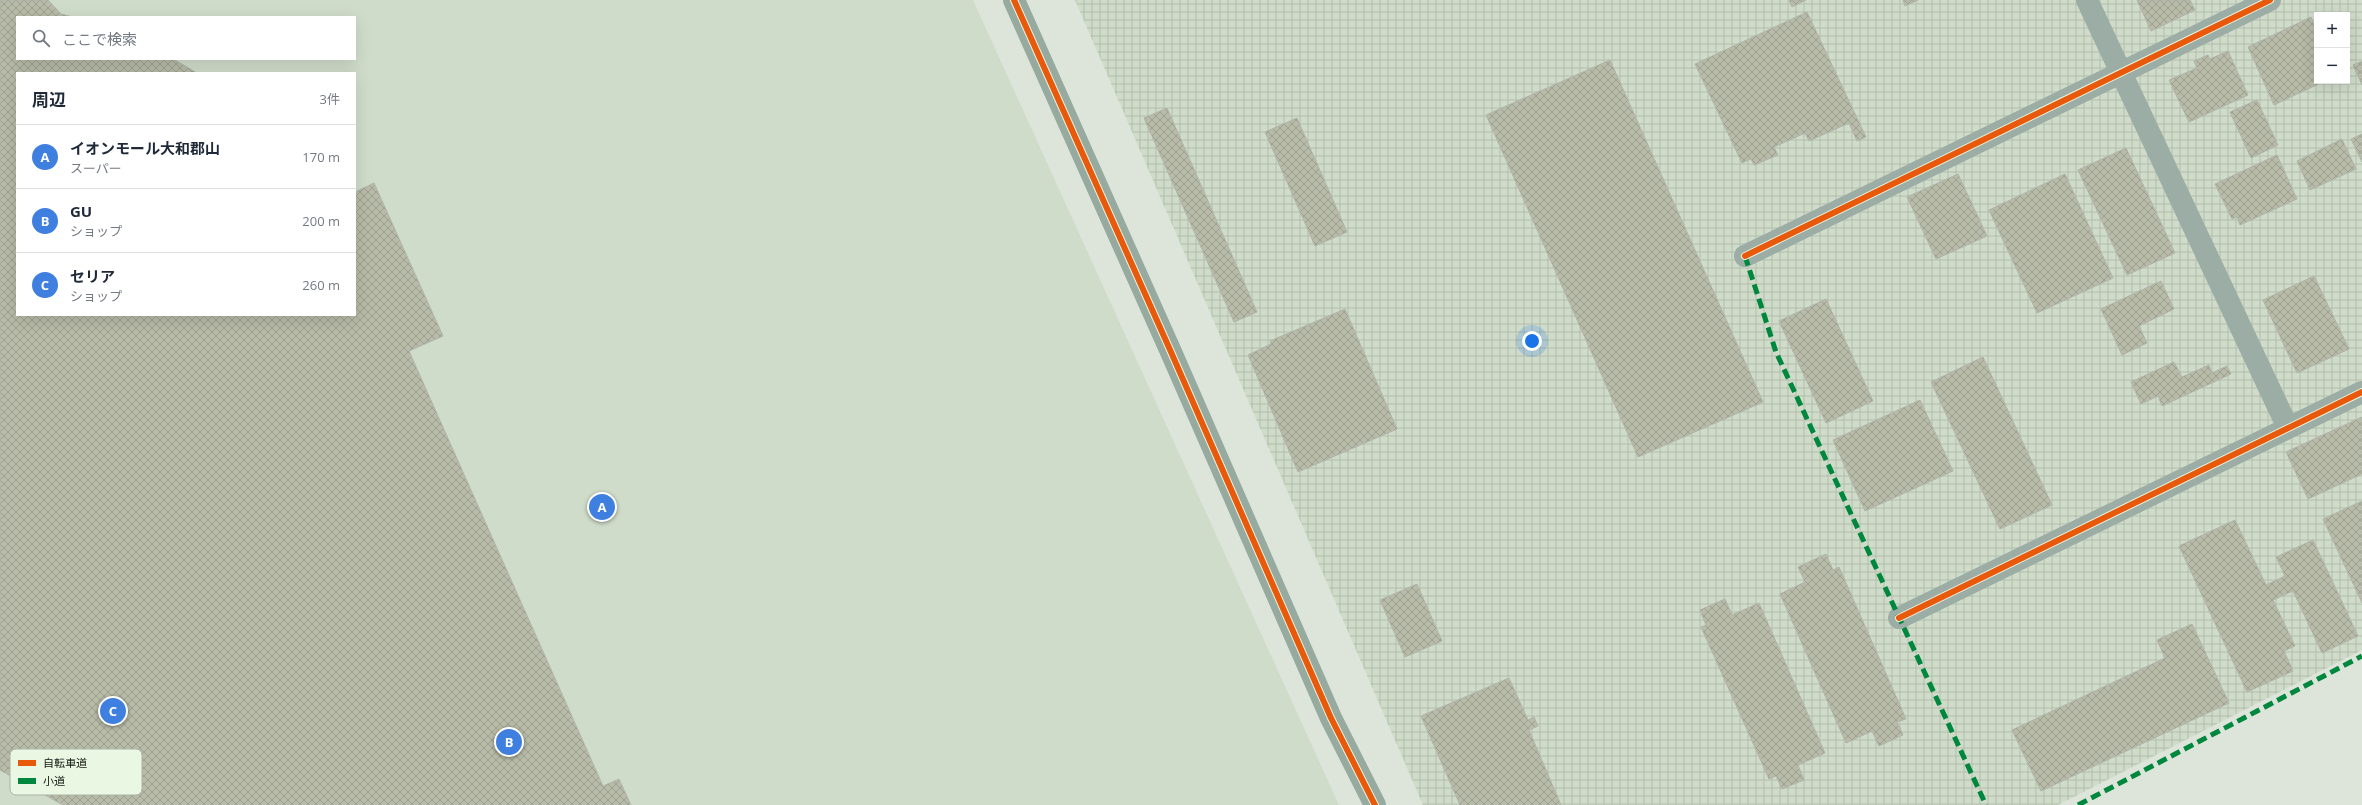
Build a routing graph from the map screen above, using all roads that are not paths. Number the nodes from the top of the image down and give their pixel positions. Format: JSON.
{"nodes":[{"id":1,"x":1014,"y":0,"type":"edge"},
{"id":2,"x":2087,"y":0,"type":"edge"},
{"id":3,"x":2270,"y":0,"type":"edge"},
{"id":4,"x":2122,"y":71,"type":"junction"},
{"id":5,"x":1745,"y":256,"type":"dead end"},
{"id":6,"x":2362,"y":392,"type":"edge"},
{"id":7,"x":2288,"y":428,"type":"junction"},
{"id":8,"x":1899,"y":618,"type":"dead end"},
{"id":9,"x":1375,"y":805,"type":"edge"}],
"edges":[{"from":1,"to":9,"type":"street"},
{"from":2,"to":4,"type":"street"},
{"from":3,"to":4,"type":"street"},
{"from":4,"to":5,"type":"street"},
{"from":4,"to":7,"type":"street"},
{"from":6,"to":7,"type":"street"},
{"from":7,"to":8,"type":"street"}]}
